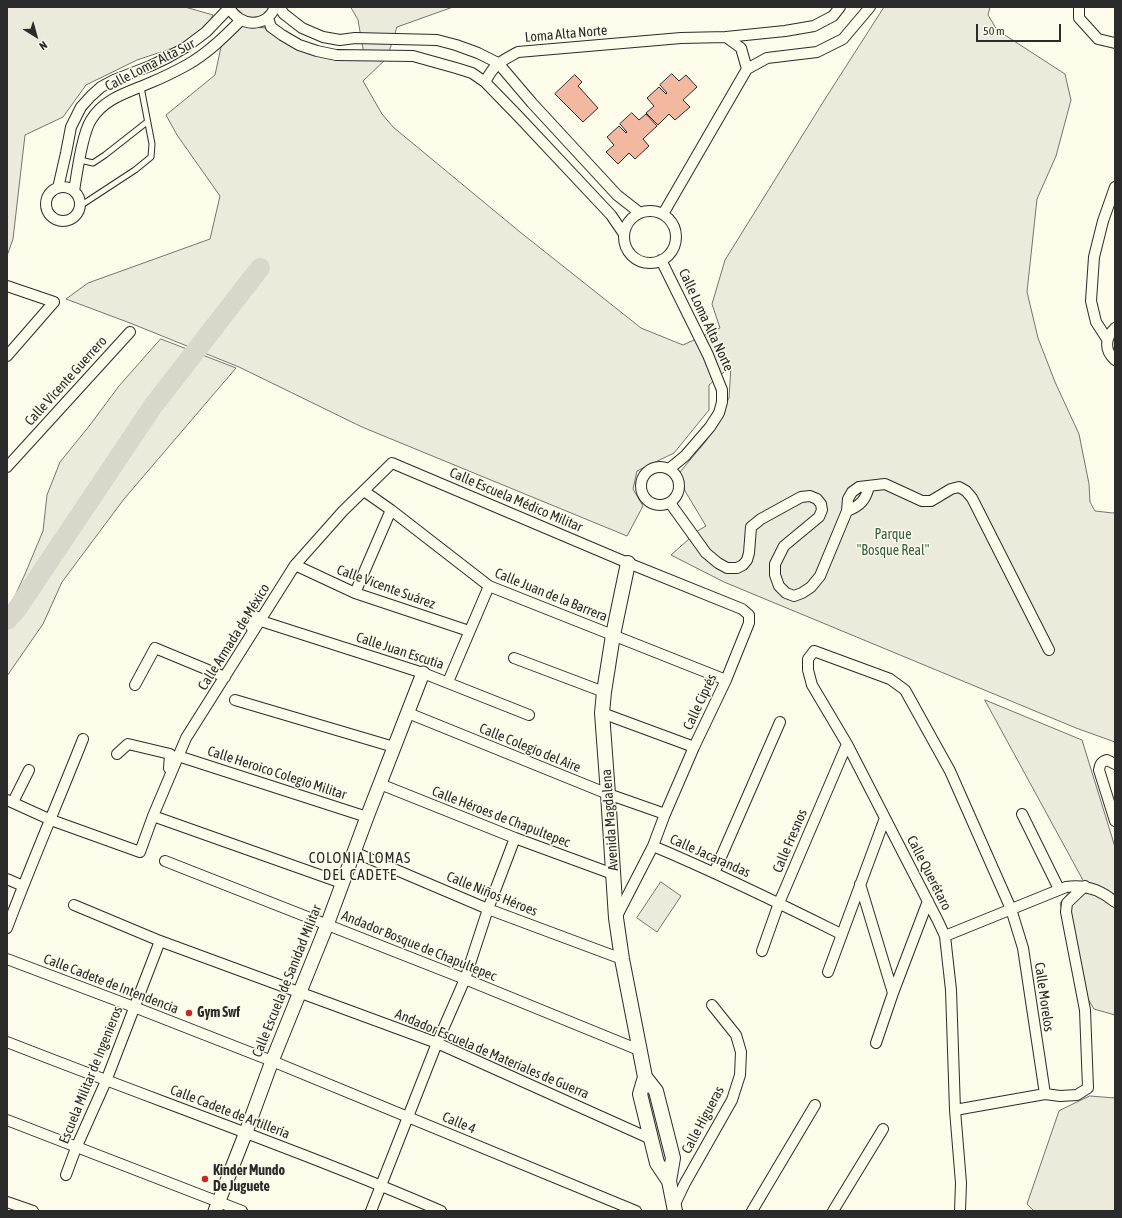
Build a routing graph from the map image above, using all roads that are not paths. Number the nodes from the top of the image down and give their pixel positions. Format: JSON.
{"nodes":[{"id":1,"x":229,"y":7,"type":"edge"},
{"id":2,"x":275,"y":7,"type":"edge"},
{"id":3,"x":279,"y":7,"type":"edge"},
{"id":4,"x":840,"y":7,"type":"edge"},
{"id":5,"x":870,"y":7,"type":"edge"},
{"id":6,"x":1079,"y":7,"type":"edge"},
{"id":7,"x":268,"y":18,"type":"junction"},
{"id":8,"x":241,"y":20,"type":"junction"},
{"id":9,"x":726,"y":37,"type":"junction"},
{"id":10,"x":1115,"y":43,"type":"edge"},
{"id":11,"x":498,"y":63,"type":"junction"},
{"id":12,"x":747,"y":69,"type":"junction"},
{"id":13,"x":484,"y":82,"type":"junction"},
{"id":14,"x":141,"y":87,"type":"junction"},
{"id":15,"x":147,"y":122,"type":"junction"},
{"id":16,"x":80,"y":160,"type":"junction"},
{"id":17,"x":58,"y":188,"type":"junction"},
{"id":18,"x":1115,"y":188,"type":"edge"},
{"id":19,"x":74,"y":191,"type":"junction"},
{"id":20,"x":80,"y":206,"type":"junction"},
{"id":21,"x":640,"y":213,"type":"junction"},
{"id":22,"x":663,"y":214,"type":"junction"},
{"id":23,"x":624,"y":234,"type":"junction"},
{"id":24,"x":661,"y":260,"type":"junction"},
{"id":25,"x":7,"y":286,"type":"edge"},
{"id":26,"x":1115,"y":328,"type":"edge"},
{"id":27,"x":130,"y":332,"type":"dead end"},
{"id":28,"x":1107,"y":338,"type":"junction"},
{"id":29,"x":7,"y":356,"type":"edge"},
{"id":30,"x":1115,"y":360,"type":"edge"},
{"id":31,"x":392,"y":464,"type":"joint"},
{"id":32,"x":7,"y":467,"type":"edge"},
{"id":33,"x":669,"y":469,"type":"junction"},
{"id":34,"x":869,"y":486,"type":"junction"},
{"id":35,"x":364,"y":491,"type":"junction"},
{"id":36,"x":670,"y":503,"type":"junction"},
{"id":37,"x":391,"y":510,"type":"junction"},
{"id":38,"x":847,"y":511,"type":"junction"},
{"id":39,"x":628,"y":563,"type":"junction"},
{"id":40,"x":295,"y":565,"type":"junction"},
{"id":41,"x":489,"y":586,"type":"junction"},
{"id":42,"x":355,"y":594,"type":"junction"},
{"id":43,"x":257,"y":618,"type":"junction"},
{"id":44,"x":469,"y":631,"type":"junction"},
{"id":45,"x":613,"y":636,"type":"junction"},
{"id":46,"x":1050,"y":650,"type":"dead end"},
{"id":47,"x":514,"y":658,"type":"dead end"},
{"id":48,"x":423,"y":673,"type":"junction"},
{"id":49,"x":225,"y":677,"type":"junction"},
{"id":50,"x":890,"y":679,"type":"joint"},
{"id":51,"x":726,"y":680,"type":"junction"},
{"id":52,"x":448,"y":682,"type":"junction"},
{"id":53,"x":135,"y":685,"type":"dead end"},
{"id":54,"x":604,"y":692,"type":"junction"},
{"id":55,"x":235,"y":700,"type":"dead end"},
{"id":56,"x":408,"y":713,"type":"junction"},
{"id":57,"x":602,"y":713,"type":"junction"},
{"id":58,"x":529,"y":715,"type":"dead end"},
{"id":59,"x":780,"y":722,"type":"dead end"},
{"id":60,"x":83,"y":740,"type":"dead end"},
{"id":61,"x":846,"y":744,"type":"junction"},
{"id":62,"x":394,"y":747,"type":"junction"},
{"id":63,"x":694,"y":747,"type":"junction"},
{"id":64,"x":117,"y":754,"type":"dead end"},
{"id":65,"x":178,"y":756,"type":"junction"},
{"id":66,"x":1115,"y":764,"type":"edge"},
{"id":67,"x":173,"y":769,"type":"junction"},
{"id":68,"x":29,"y":770,"type":"dead end"},
{"id":69,"x":380,"y":784,"type":"junction"},
{"id":70,"x":608,"y":794,"type":"junction"},
{"id":71,"x":10,"y":801,"type":"edge"},
{"id":72,"x":665,"y":814,"type":"junction"},
{"id":73,"x":1022,"y":814,"type":"dead end"},
{"id":74,"x":154,"y":816,"type":"junction"},
{"id":75,"x":367,"y":817,"type":"junction"},
{"id":76,"x":885,"y":818,"type":"junction"},
{"id":77,"x":51,"y":820,"type":"junction"},
{"id":78,"x":1115,"y":821,"type":"edge"},
{"id":79,"x":515,"y":838,"type":"junction"},
{"id":80,"x":653,"y":846,"type":"junction"},
{"id":81,"x":354,"y":852,"type":"junction"},
{"id":82,"x":164,"y":861,"type":"dead end"},
{"id":83,"x":714,"y":872,"type":"junction"},
{"id":84,"x":613,"y":874,"type":"junction"},
{"id":85,"x":7,"y":879,"type":"edge"},
{"id":86,"x":342,"y":883,"type":"junction"},
{"id":87,"x":860,"y":884,"type":"junction"},
{"id":88,"x":23,"y":886,"type":"junction"},
{"id":89,"x":1085,"y":886,"type":"junction"},
{"id":90,"x":1059,"y":889,"type":"junction"},
{"id":91,"x":928,"y":901,"type":"junction"},
{"id":92,"x":1115,"y":902,"type":"edge"},
{"id":93,"x":778,"y":903,"type":"junction"},
{"id":94,"x":74,"y":905,"type":"dead end"},
{"id":95,"x":1011,"y":908,"type":"junction"},
{"id":96,"x":488,"y":909,"type":"junction"},
{"id":97,"x":616,"y":918,"type":"junction"},
{"id":98,"x":327,"y":925,"type":"junction"},
{"id":99,"x":7,"y":928,"type":"edge"},
{"id":100,"x":841,"y":934,"type":"junction"},
{"id":101,"x":945,"y":936,"type":"junction"},
{"id":102,"x":160,"y":941,"type":"junction"},
{"id":103,"x":762,"y":950,"type":"dead end"},
{"id":104,"x":7,"y":959,"type":"edge"},
{"id":105,"x":622,"y":959,"type":"junction"},
{"id":106,"x":828,"y":972,"type":"dead end"},
{"id":107,"x":465,"y":979,"type":"junction"},
{"id":108,"x":299,"y":992,"type":"junction"},
{"id":109,"x":892,"y":993,"type":"junction"},
{"id":110,"x":712,"y":1005,"type":"dead end"},
{"id":111,"x":134,"y":1007,"type":"junction"},
{"id":112,"x":7,"y":1042,"type":"edge"},
{"id":113,"x":437,"y":1043,"type":"junction"},
{"id":114,"x":876,"y":1043,"type":"dead end"},
{"id":115,"x":640,"y":1050,"type":"junction"},
{"id":116,"x":272,"y":1061,"type":"junction"},
{"id":117,"x":645,"y":1077,"type":"junction"},
{"id":118,"x":106,"y":1081,"type":"junction"},
{"id":119,"x":1045,"y":1094,"type":"junction"},
{"id":120,"x":815,"y":1105,"type":"dead end"},
{"id":121,"x":955,"y":1110,"type":"junction"},
{"id":122,"x":408,"y":1116,"type":"junction"},
{"id":123,"x":7,"y":1120,"type":"edge"},
{"id":124,"x":883,"y":1129,"type":"dead end"},
{"id":125,"x":246,"y":1132,"type":"junction"},
{"id":126,"x":651,"y":1139,"type":"junction"},
{"id":127,"x":76,"y":1148,"type":"junction"},
{"id":128,"x":66,"y":1175,"type":"dead end"},
{"id":129,"x":669,"y":1181,"type":"junction"},
{"id":130,"x":381,"y":1185,"type":"junction"},
{"id":131,"x":7,"y":1202,"type":"edge"},
{"id":132,"x":217,"y":1206,"type":"edge"},
{"id":133,"x":675,"y":1208,"type":"edge"},
{"id":134,"x":33,"y":1211,"type":"edge"},
{"id":135,"x":242,"y":1211,"type":"edge"},
{"id":136,"x":371,"y":1211,"type":"edge"},
{"id":137,"x":441,"y":1211,"type":"edge"},
{"id":138,"x":636,"y":1211,"type":"edge"},
{"id":139,"x":752,"y":1211,"type":"edge"},
{"id":140,"x":833,"y":1211,"type":"edge"},
{"id":141,"x":960,"y":1211,"type":"edge"}],
"edges":[{"from":1,"to":8,"type":"street"},
{"from":1,"to":17,"type":"street","name":"Calle Loma Alta Sur"},
{"from":2,"to":7,"type":"street"},
{"from":3,"to":11,"type":"street"},
{"from":4,"to":9,"type":"street"},
{"from":5,"to":12,"type":"street"},
{"from":6,"to":10,"type":"street"},
{"from":7,"to":8,"type":"street"},
{"from":7,"to":13,"type":"street"},
{"from":8,"to":14,"type":"street","name":"Calle Loma Alta Sur"},
{"from":9,"to":11,"type":"street","name":"Loma Alta Norte"},
{"from":9,"to":12,"type":"street"},
{"from":11,"to":13,"type":"street"},
{"from":11,"to":21,"type":"street"},
{"from":12,"to":22,"type":"street"},
{"from":13,"to":23,"type":"street"},
{"from":14,"to":15,"type":"lane"},
{"from":14,"to":16,"type":"street","name":"Calle Loma Alta Sur"},
{"from":15,"to":16,"type":"lane"},
{"from":15,"to":20,"type":"lane"},
{"from":16,"to":19,"type":"street","name":"Calle Loma Alta Sur"},
{"from":17,"to":19,"type":"street"},
{"from":17,"to":20,"type":"street","name":"Calle Loma Alta Sur"},
{"from":18,"to":28,"type":"street"},
{"from":19,"to":20,"type":"street"},
{"from":21,"to":22,"type":"street"},
{"from":21,"to":23,"type":"street"},
{"from":22,"to":24,"type":"street"},
{"from":23,"to":24,"type":"street"},
{"from":24,"to":33,"type":"street","name":"Calle Loma Alta Norte"},
{"from":25,"to":29,"type":"street"},
{"from":26,"to":28,"type":"street"},
{"from":27,"to":32,"type":"street","name":"Calle Vicente Guerrero"},
{"from":28,"to":30,"type":"street"},
{"from":31,"to":35,"type":"street","name":"Calle Armada de México"},
{"from":31,"to":39,"type":"street","name":"Calle Escuela Médico Militar"},
{"from":33,"to":36,"type":"street"},
{"from":33,"to":36,"type":"street"},
{"from":34,"to":38,"type":"street"},
{"from":34,"to":38,"type":"street"},
{"from":34,"to":46,"type":"street"},
{"from":35,"to":37,"type":"street","name":"Calle Juan de la Barrera"},
{"from":35,"to":40,"type":"street","name":"Calle Armada de México"},
{"from":36,"to":38,"type":"street"},
{"from":37,"to":41,"type":"street","name":"Calle Juan de la Barrera"},
{"from":37,"to":42,"type":"street"},
{"from":39,"to":45,"type":"main road","name":"Avenida Magdalena"},
{"from":39,"to":51,"type":"street","name":"Calle Ciprés"},
{"from":40,"to":42,"type":"street","name":"Calle Vicente Suárez"},
{"from":40,"to":43,"type":"street","name":"Calle Armada de México"},
{"from":41,"to":44,"type":"street"},
{"from":41,"to":45,"type":"street","name":"Calle Juan de la Barrera"},
{"from":42,"to":44,"type":"street","name":"Calle Vicente Suárez"},
{"from":43,"to":48,"type":"street","name":"Calle Juan Escutia"},
{"from":43,"to":49,"type":"street","name":"Calle Armada de México"},
{"from":44,"to":52,"type":"street"},
{"from":45,"to":51,"type":"street","name":"Calle Juan de la Barrera"},
{"from":45,"to":54,"type":"main road","name":"Avenida Magdalena"},
{"from":47,"to":54,"type":"street"},
{"from":48,"to":52,"type":"street","name":"Calle Juan Escutia"},
{"from":48,"to":56,"type":"street","name":"Calle Escuela de Sanidad Militar"},
{"from":49,"to":53,"type":"street"},
{"from":49,"to":65,"type":"street","name":"Calle Armada de México"},
{"from":50,"to":61,"type":"street","name":"Calle Querétaro"},
{"from":50,"to":95,"type":"street","name":"Calle Morelos"},
{"from":51,"to":63,"type":"street","name":"Calle Ciprés"},
{"from":52,"to":58,"type":"street","name":"Calle Juan Escutia"},
{"from":54,"to":57,"type":"main road","name":"Avenida Magdalena"},
{"from":55,"to":62,"type":"street"},
{"from":56,"to":62,"type":"street","name":"Calle Escuela de Sanidad Militar"},
{"from":56,"to":70,"type":"street","name":"Calle Colegio del Aire"},
{"from":57,"to":63,"type":"street"},
{"from":57,"to":70,"type":"main road","name":"Avenida Magdalena"},
{"from":59,"to":83,"type":"street"},
{"from":60,"to":77,"type":"street"},
{"from":61,"to":76,"type":"street","name":"Calle Querétaro"},
{"from":61,"to":93,"type":"street","name":"Calle Fresnos"},
{"from":62,"to":69,"type":"street","name":"Calle Escuela de Sanidad Militar"},
{"from":63,"to":72,"type":"street","name":"Calle Ciprés"},
{"from":64,"to":67,"type":"street"},
{"from":65,"to":67,"type":"street","name":"Calle Armada de México"},
{"from":65,"to":75,"type":"street","name":"Calle Heroico Colegio Militar"},
{"from":66,"to":78,"type":"street"},
{"from":67,"to":74,"type":"street","name":"Calle Armada de México"},
{"from":68,"to":71,"type":"street"},
{"from":69,"to":75,"type":"street","name":"Calle Escuela de Sanidad Militar"},
{"from":69,"to":79,"type":"street","name":"Calle Héroes de Chapultepec"},
{"from":70,"to":72,"type":"street","name":"Calle Colegio del Aire"},
{"from":70,"to":84,"type":"main road","name":"Avenida Magdalena"},
{"from":71,"to":77,"type":"street"},
{"from":72,"to":80,"type":"street","name":"Calle Ciprés"},
{"from":73,"to":90,"type":"street"},
{"from":74,"to":77,"type":"street","name":"Calle Armada de México"},
{"from":74,"to":86,"type":"street"},
{"from":75,"to":81,"type":"street","name":"Calle Escuela de Sanidad Militar"},
{"from":76,"to":87,"type":"street"},
{"from":76,"to":91,"type":"street","name":"Calle Querétaro"},
{"from":77,"to":88,"type":"street"},
{"from":79,"to":84,"type":"street","name":"Calle Héroes de Chapultepec"},
{"from":79,"to":96,"type":"street"},
{"from":80,"to":83,"type":"street","name":"Calle Jacarandas"},
{"from":80,"to":97,"type":"street","name":"Calle Ciprés"},
{"from":81,"to":86,"type":"street","name":"Calle Escuela de Sanidad Militar"},
{"from":81,"to":96,"type":"street","name":"Calle Niños Héroes"},
{"from":82,"to":98,"type":"street","name":"Andador Bosque de Chapultepec"},
{"from":83,"to":93,"type":"street","name":"Calle Jacarandas"},
{"from":84,"to":97,"type":"main road","name":"Avenida Magdalena"},
{"from":85,"to":88,"type":"street"},
{"from":86,"to":98,"type":"street","name":"Calle Escuela de Sanidad Militar"},
{"from":87,"to":100,"type":"street"},
{"from":87,"to":109,"type":"street"},
{"from":88,"to":99,"type":"street"},
{"from":89,"to":90,"type":"street"},
{"from":89,"to":92,"type":"street"},
{"from":89,"to":119,"type":"street"},
{"from":90,"to":95,"type":"street"},
{"from":91,"to":101,"type":"street","name":"Calle Querétaro"},
{"from":91,"to":109,"type":"street"},
{"from":93,"to":100,"type":"street","name":"Calle Jacarandas"},
{"from":93,"to":103,"type":"street","name":"Calle Fresnos"},
{"from":94,"to":102,"type":"street","name":"Andador Escuela de Materiales de Guerra"},
{"from":95,"to":101,"type":"street"},
{"from":95,"to":119,"type":"street","name":"Calle Morelos"},
{"from":96,"to":105,"type":"street","name":"Calle Niños Héroes"},
{"from":96,"to":107,"type":"street"},
{"from":97,"to":105,"type":"main road","name":"Avenida Magdalena"},
{"from":98,"to":107,"type":"street","name":"Andador Bosque de Chapultepec"},
{"from":98,"to":108,"type":"street","name":"Calle Escuela de Sanidad Militar"},
{"from":100,"to":106,"type":"street"},
{"from":101,"to":121,"type":"street","name":"Calle Querétaro"},
{"from":102,"to":108,"type":"street","name":"Andador Escuela de Materiales de Guerra"},
{"from":102,"to":111,"type":"street","name":"Escuela Militar de Ingenieros"},
{"from":104,"to":111,"type":"street","name":"Calle Cadete de Intendencia"},
{"from":105,"to":115,"type":"main road","name":"Avenida Magdalena"},
{"from":107,"to":113,"type":"street"},
{"from":107,"to":115,"type":"street","name":"Andador Bosque de Chapultepec"},
{"from":108,"to":113,"type":"street","name":"Andador Escuela de Materiales de Guerra"},
{"from":108,"to":116,"type":"street","name":"Calle Escuela de Sanidad Militar"},
{"from":109,"to":114,"type":"street"},
{"from":110,"to":133,"type":"street","name":"Calle Higueras"},
{"from":111,"to":116,"type":"street","name":"Calle Cadete de Intendencia"},
{"from":111,"to":118,"type":"street","name":"Escuela Militar de Ingenieros"},
{"from":112,"to":118,"type":"street","name":"Calle Cadete de Artillería"},
{"from":113,"to":122,"type":"street"},
{"from":113,"to":126,"type":"street","name":"Andador Escuela de Materiales de Guerra"},
{"from":115,"to":117,"type":"main road","name":"Avenida Magdalena"},
{"from":116,"to":122,"type":"street","name":"Calle 4"},
{"from":116,"to":125,"type":"street","name":"Calle Escuela de Sanidad Militar"},
{"from":117,"to":126,"type":"main road","name":"Avenida Magdalena"},
{"from":117,"to":129,"type":"main road","name":"Avenida Magdalena"},
{"from":118,"to":125,"type":"street","name":"Calle Cadete de Artillería"},
{"from":118,"to":127,"type":"street","name":"Escuela Militar de Ingenieros"},
{"from":119,"to":121,"type":"street"},
{"from":120,"to":139,"type":"street"},
{"from":121,"to":141,"type":"street","name":"Calle Querétaro"},
{"from":122,"to":130,"type":"street"},
{"from":122,"to":138,"type":"street","name":"Calle 4"},
{"from":123,"to":127,"type":"street"},
{"from":124,"to":140,"type":"street"},
{"from":125,"to":130,"type":"street","name":"Calle Cadete de Artillería"},
{"from":125,"to":132,"type":"street","name":"Calle Escuela de Sanidad Militar"},
{"from":126,"to":129,"type":"main road","name":"Avenida Magdalena"},
{"from":127,"to":128,"type":"street","name":"Escuela Militar de Ingenieros"},
{"from":127,"to":132,"type":"street"},
{"from":129,"to":133,"type":"main road","name":"Avenida Magdalena"},
{"from":130,"to":136,"type":"street"},
{"from":130,"to":137,"type":"street","name":"Calle Cadete de Artillería"},
{"from":131,"to":134,"type":"street"},
{"from":132,"to":135,"type":"street"}]}
